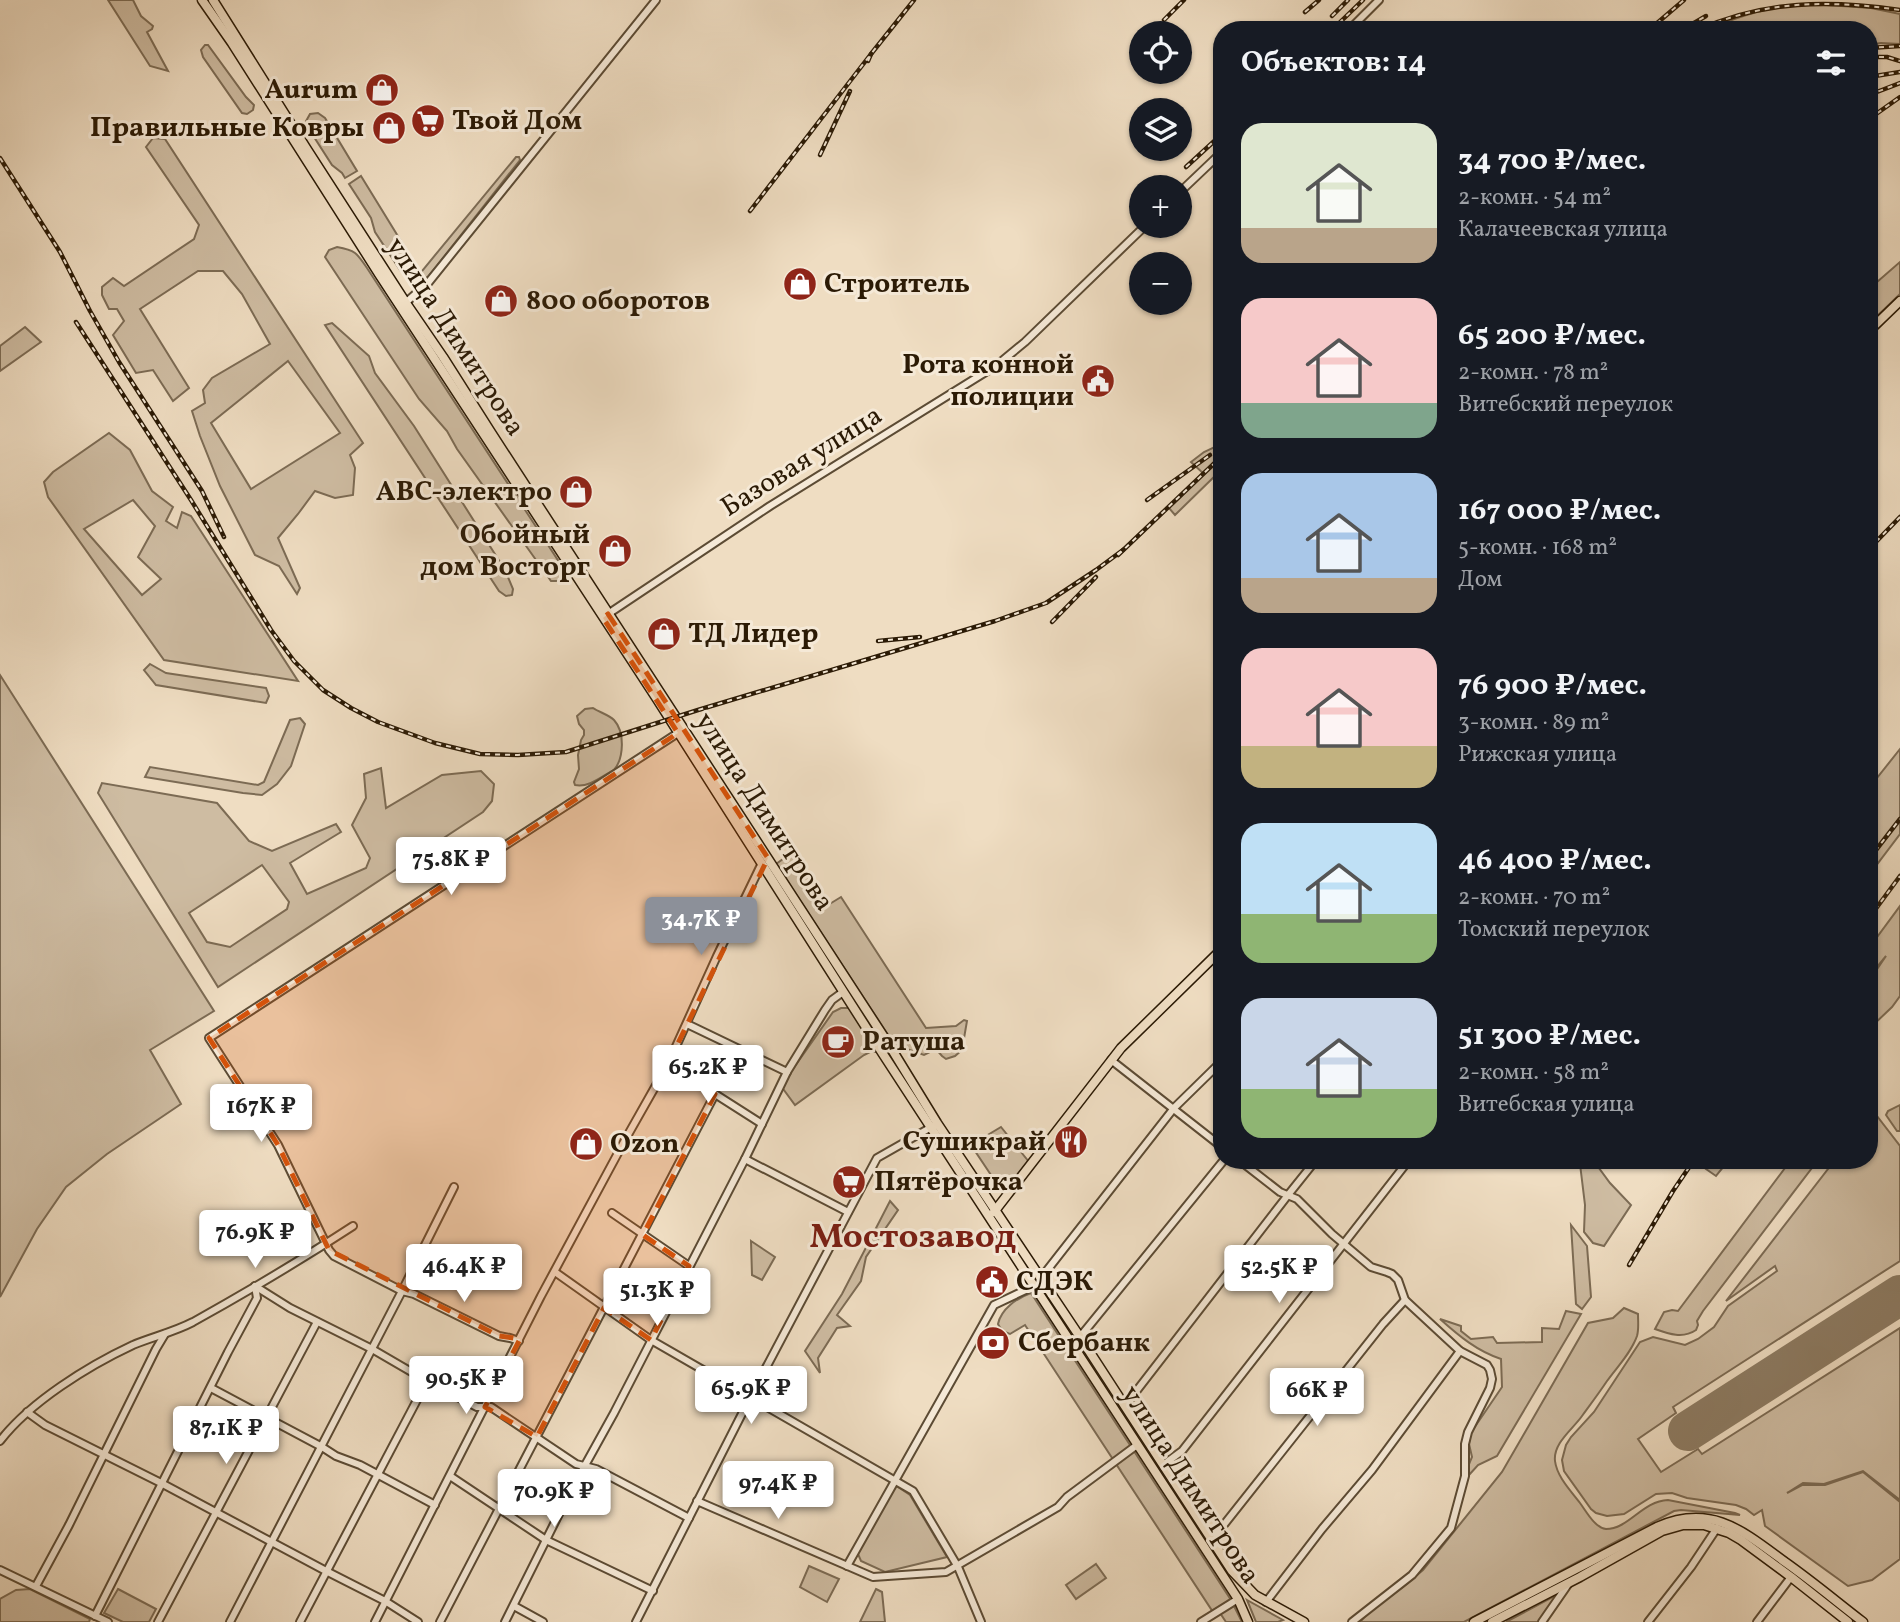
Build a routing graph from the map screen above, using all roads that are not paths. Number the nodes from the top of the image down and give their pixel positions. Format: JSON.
{"nodes":[{"id":1,"x":202,"y":0,"type":"edge"},
{"id":2,"x":213,"y":0,"type":"edge"},
{"id":3,"x":656,"y":0,"type":"edge"},
{"id":4,"x":1380,"y":0,"type":"edge"},
{"id":5,"x":1358,"y":21,"type":"edge"},
{"id":6,"x":1213,"y":161,"type":"edge"},
{"id":7,"x":1192,"y":181,"type":"edge"},
{"id":8,"x":1133,"y":238,"type":"edge"},
{"id":9,"x":1900,"y":301,"type":"edge"},
{"id":10,"x":403,"y":305,"type":"junction"},
{"id":11,"x":1878,"y":322,"type":"edge"},
{"id":12,"x":606,"y":616,"type":"junction"},
{"id":13,"x":678,"y":733,"type":"junction"},
{"id":14,"x":765,"y":860,"type":"junction"},
{"id":15,"x":1213,"y":958,"type":"edge"},
{"id":16,"x":843,"y":992,"type":"junction"},
{"id":17,"x":687,"y":1024,"type":"junction"},
{"id":18,"x":1111,"y":1060,"type":"junction"},
{"id":19,"x":668,"y":1064,"type":"junction"},
{"id":20,"x":1213,"y":1070,"type":"edge"},
{"id":21,"x":786,"y":1072,"type":"junction"},
{"id":22,"x":715,"y":1094,"type":"junction"},
{"id":23,"x":1174,"y":1108,"type":"junction"},
{"id":24,"x":762,"y":1124,"type":"junction"},
{"id":25,"x":934,"y":1125,"type":"junction"},
{"id":26,"x":1213,"y":1140,"type":"edge"},
{"id":27,"x":745,"y":1159,"type":"junction"},
{"id":28,"x":1217,"y":1169,"type":"edge"},
{"id":29,"x":1251,"y":1169,"type":"edge"},
{"id":30,"x":1310,"y":1169,"type":"edge"},
{"id":31,"x":1402,"y":1169,"type":"edge"},
{"id":32,"x":454,"y":1187,"type":"dead end"},
{"id":33,"x":1288,"y":1195,"type":"junction"},
{"id":34,"x":848,"y":1212,"type":"junction"},
{"id":35,"x":612,"y":1213,"type":"dead end"},
{"id":36,"x":992,"y":1213,"type":"junction"},
{"id":37,"x":353,"y":1226,"type":"dead end"},
{"id":38,"x":643,"y":1235,"type":"junction"},
{"id":39,"x":325,"y":1244,"type":"junction"},
{"id":40,"x":1343,"y":1244,"type":"junction"},
{"id":41,"x":689,"y":1266,"type":"junction"},
{"id":42,"x":555,"y":1272,"type":"junction"},
{"id":43,"x":1041,"y":1278,"type":"junction"},
{"id":44,"x":255,"y":1286,"type":"junction"},
{"id":45,"x":1034,"y":1286,"type":"junction"},
{"id":46,"x":402,"y":1291,"type":"junction"},
{"id":47,"x":1405,"y":1300,"type":"junction"},
{"id":48,"x":604,"y":1308,"type":"junction"},
{"id":49,"x":317,"y":1322,"type":"junction"},
{"id":50,"x":166,"y":1332,"type":"junction"},
{"id":51,"x":1080,"y":1338,"type":"junction"},
{"id":52,"x":651,"y":1340,"type":"junction"},
{"id":53,"x":519,"y":1341,"type":"junction"},
{"id":54,"x":372,"y":1349,"type":"junction"},
{"id":55,"x":1460,"y":1351,"type":"junction"},
{"id":56,"x":427,"y":1381,"type":"junction"},
{"id":57,"x":211,"y":1388,"type":"junction"},
{"id":58,"x":750,"y":1398,"type":"junction"},
{"id":59,"x":1124,"y":1405,"type":"junction"},
{"id":60,"x":485,"y":1406,"type":"junction"},
{"id":61,"x":27,"y":1412,"type":"junction"},
{"id":62,"x":266,"y":1418,"type":"junction"},
{"id":63,"x":537,"y":1437,"type":"junction"},
{"id":64,"x":0,"y":1441,"type":"edge"},
{"id":65,"x":1137,"y":1445,"type":"junction"},
{"id":66,"x":322,"y":1447,"type":"junction"},
{"id":67,"x":102,"y":1455,"type":"junction"},
{"id":68,"x":585,"y":1465,"type":"junction"},
{"id":69,"x":1163,"y":1465,"type":"junction"},
{"id":70,"x":378,"y":1475,"type":"junction"},
{"id":71,"x":450,"y":1476,"type":"junction"},
{"id":72,"x":896,"y":1480,"type":"junction"},
{"id":73,"x":161,"y":1483,"type":"junction"},
{"id":74,"x":697,"y":1501,"type":"junction"},
{"id":75,"x":435,"y":1505,"type":"junction"},
{"id":76,"x":498,"y":1509,"type":"junction"},
{"id":77,"x":216,"y":1513,"type":"junction"},
{"id":78,"x":689,"y":1518,"type":"junction"},
{"id":79,"x":1717,"y":1528,"type":"junction"},
{"id":80,"x":546,"y":1541,"type":"junction"},
{"id":81,"x":1211,"y":1541,"type":"junction"},
{"id":82,"x":271,"y":1542,"type":"junction"},
{"id":83,"x":847,"y":1566,"type":"junction"},
{"id":84,"x":958,"y":1567,"type":"junction"},
{"id":85,"x":0,"y":1570,"type":"edge"},
{"id":86,"x":326,"y":1571,"type":"junction"},
{"id":87,"x":1791,"y":1577,"type":"junction"},
{"id":88,"x":1570,"y":1583,"type":"junction"},
{"id":89,"x":36,"y":1586,"type":"junction"},
{"id":90,"x":653,"y":1591,"type":"junction"},
{"id":91,"x":1237,"y":1599,"type":"junction"},
{"id":92,"x":385,"y":1601,"type":"junction"},
{"id":93,"x":1266,"y":1602,"type":"junction"},
{"id":94,"x":514,"y":1606,"type":"junction"},
{"id":95,"x":95,"y":1616,"type":"junction"},
{"id":96,"x":108,"y":1622,"type":"edge"},
{"id":97,"x":158,"y":1622,"type":"edge"},
{"id":98,"x":230,"y":1622,"type":"edge"},
{"id":99,"x":300,"y":1622,"type":"edge"},
{"id":100,"x":375,"y":1622,"type":"edge"},
{"id":101,"x":418,"y":1622,"type":"edge"},
{"id":102,"x":440,"y":1622,"type":"edge"},
{"id":103,"x":505,"y":1622,"type":"edge"},
{"id":104,"x":543,"y":1622,"type":"edge"},
{"id":105,"x":636,"y":1622,"type":"edge"},
{"id":106,"x":981,"y":1622,"type":"edge"},
{"id":107,"x":1201,"y":1622,"type":"edge"},
{"id":108,"x":1248,"y":1622,"type":"edge"},
{"id":109,"x":1304,"y":1622,"type":"edge"},
{"id":110,"x":1352,"y":1622,"type":"edge"},
{"id":111,"x":1474,"y":1622,"type":"edge"},
{"id":112,"x":1492,"y":1622,"type":"edge"},
{"id":113,"x":1542,"y":1622,"type":"edge"},
{"id":114,"x":1648,"y":1622,"type":"edge"},
{"id":115,"x":1757,"y":1622,"type":"edge"},
{"id":116,"x":1849,"y":1622,"type":"edge"},
{"id":117,"x":1863,"y":1622,"type":"edge"}],
"edges":[{"from":1,"to":10,"type":"main road","name":"улица Димитрова"},
{"from":2,"to":10,"type":"main road","name":"улица Димитрова"},
{"from":3,"to":10,"type":"street"},
{"from":4,"to":5,"type":"street"},
{"from":6,"to":7,"type":"street"},
{"from":8,"to":12,"type":"street","name":"Базовая улица"},
{"from":9,"to":11,"type":"main road"},
{"from":10,"to":12,"type":"main road","name":"улица Димитрова"},
{"from":12,"to":13,"type":"main road","name":"улица Димитрова"},
{"from":12,"to":14,"type":"main road","name":"улица Димитрова"},
{"from":13,"to":14,"type":"main road","name":"улица Димитрова"},
{"from":13,"to":39,"type":"street"},
{"from":14,"to":16,"type":"main road","name":"улица Димитрова"},
{"from":14,"to":17,"type":"street"},
{"from":14,"to":25,"type":"main road","name":"улица Димитрова"},
{"from":15,"to":18,"type":"main road"},
{"from":16,"to":21,"type":"street"},
{"from":16,"to":25,"type":"main road","name":"улица Димитрова"},
{"from":17,"to":19,"type":"street"},
{"from":17,"to":21,"type":"street"},
{"from":18,"to":23,"type":"street"},
{"from":18,"to":36,"type":"main road"},
{"from":19,"to":22,"type":"street"},
{"from":19,"to":42,"type":"street"},
{"from":20,"to":23,"type":"street"},
{"from":21,"to":24,"type":"street"},
{"from":22,"to":24,"type":"street"},
{"from":22,"to":38,"type":"street"},
{"from":23,"to":26,"type":"street"},
{"from":23,"to":43,"type":"street"},
{"from":24,"to":27,"type":"street"},
{"from":25,"to":34,"type":"street"},
{"from":25,"to":36,"type":"main road","name":"улица Димитрова"},
{"from":27,"to":34,"type":"street"},
{"from":27,"to":41,"type":"street"},
{"from":28,"to":51,"type":"street"},
{"from":29,"to":33,"type":"street"},
{"from":30,"to":33,"type":"street"},
{"from":31,"to":40,"type":"street"},
{"from":32,"to":46,"type":"street"},
{"from":33,"to":40,"type":"street"},
{"from":33,"to":59,"type":"street"},
{"from":34,"to":58,"type":"street"},
{"from":35,"to":38,"type":"street"},
{"from":36,"to":43,"type":"main road","name":"улица Димитрова"},
{"from":36,"to":45,"type":"main road","name":"улица Димитрова"},
{"from":37,"to":39,"type":"street"},
{"from":38,"to":41,"type":"street"},
{"from":38,"to":48,"type":"street"},
{"from":39,"to":44,"type":"street"},
{"from":39,"to":46,"type":"street"},
{"from":40,"to":47,"type":"street"},
{"from":40,"to":69,"type":"street"},
{"from":41,"to":52,"type":"street"},
{"from":42,"to":48,"type":"street"},
{"from":42,"to":53,"type":"street"},
{"from":43,"to":51,"type":"main road","name":"улица Димитрова"},
{"from":44,"to":49,"type":"street"},
{"from":44,"to":50,"type":"street"},
{"from":44,"to":57,"type":"street"},
{"from":45,"to":65,"type":"main road","name":"улица Димитрова"},
{"from":45,"to":72,"type":"street"},
{"from":46,"to":53,"type":"street"},
{"from":46,"to":54,"type":"street"},
{"from":47,"to":55,"type":"street"},
{"from":47,"to":81,"type":"street"},
{"from":48,"to":52,"type":"street"},
{"from":48,"to":63,"type":"street"},
{"from":49,"to":54,"type":"street"},
{"from":49,"to":62,"type":"street"},
{"from":50,"to":61,"type":"street"},
{"from":50,"to":67,"type":"street"},
{"from":51,"to":59,"type":"main road","name":"улица Димитрова"},
{"from":52,"to":58,"type":"street"},
{"from":52,"to":68,"type":"street"},
{"from":53,"to":60,"type":"street"},
{"from":54,"to":56,"type":"street"},
{"from":54,"to":66,"type":"street"},
{"from":55,"to":93,"type":"street"},
{"from":55,"to":110,"type":"street"},
{"from":56,"to":60,"type":"street"},
{"from":56,"to":70,"type":"street"},
{"from":57,"to":62,"type":"street"},
{"from":57,"to":73,"type":"street"},
{"from":58,"to":72,"type":"street"},
{"from":58,"to":74,"type":"street"},
{"from":59,"to":69,"type":"main road","name":"улица Димитрова"},
{"from":60,"to":63,"type":"street"},
{"from":60,"to":71,"type":"street"},
{"from":61,"to":64,"type":"street"},
{"from":61,"to":67,"type":"street"},
{"from":62,"to":66,"type":"street"},
{"from":62,"to":77,"type":"street"},
{"from":63,"to":68,"type":"street"},
{"from":63,"to":76,"type":"street"},
{"from":65,"to":84,"type":"street"},
{"from":65,"to":91,"type":"main road","name":"улица Димитрова"},
{"from":66,"to":70,"type":"street"},
{"from":66,"to":82,"type":"street"},
{"from":67,"to":73,"type":"street"},
{"from":67,"to":89,"type":"street"},
{"from":68,"to":78,"type":"street"},
{"from":68,"to":80,"type":"street"},
{"from":69,"to":81,"type":"main road","name":"улица Димитрова"},
{"from":70,"to":75,"type":"street"},
{"from":70,"to":86,"type":"street"},
{"from":71,"to":75,"type":"street"},
{"from":71,"to":76,"type":"street"},
{"from":72,"to":83,"type":"street"},
{"from":72,"to":84,"type":"street"},
{"from":73,"to":77,"type":"street"},
{"from":73,"to":95,"type":"street"},
{"from":74,"to":78,"type":"street"},
{"from":74,"to":83,"type":"street"},
{"from":75,"to":92,"type":"street"},
{"from":76,"to":80,"type":"street"},
{"from":76,"to":102,"type":"street"},
{"from":77,"to":82,"type":"street"},
{"from":77,"to":97,"type":"street"},
{"from":78,"to":90,"type":"street"},
{"from":79,"to":87,"type":"main road"},
{"from":79,"to":88,"type":"main road"},
{"from":79,"to":114,"type":"street"},
{"from":80,"to":90,"type":"street"},
{"from":80,"to":94,"type":"street"},
{"from":81,"to":93,"type":"main road","name":"улица Димитрова"},
{"from":82,"to":86,"type":"street"},
{"from":82,"to":98,"type":"street"},
{"from":83,"to":84,"type":"street"},
{"from":84,"to":106,"type":"street"},
{"from":85,"to":89,"type":"street"},
{"from":86,"to":92,"type":"street"},
{"from":86,"to":99,"type":"street"},
{"from":87,"to":115,"type":"street"},
{"from":87,"to":116,"type":"main road"},
{"from":88,"to":112,"type":"main road"},
{"from":88,"to":113,"type":"street"},
{"from":89,"to":95,"type":"street"},
{"from":90,"to":105,"type":"street"},
{"from":91,"to":107,"type":"street"},
{"from":91,"to":108,"type":"main road","name":"улица Димитрова"},
{"from":92,"to":100,"type":"street"},
{"from":92,"to":101,"type":"street"},
{"from":93,"to":109,"type":"main road","name":"улица Димитрова"},
{"from":94,"to":103,"type":"street"},
{"from":94,"to":104,"type":"street"},
{"from":95,"to":96,"type":"street"},
{"from":111,"to":117,"type":"main road"}]}
